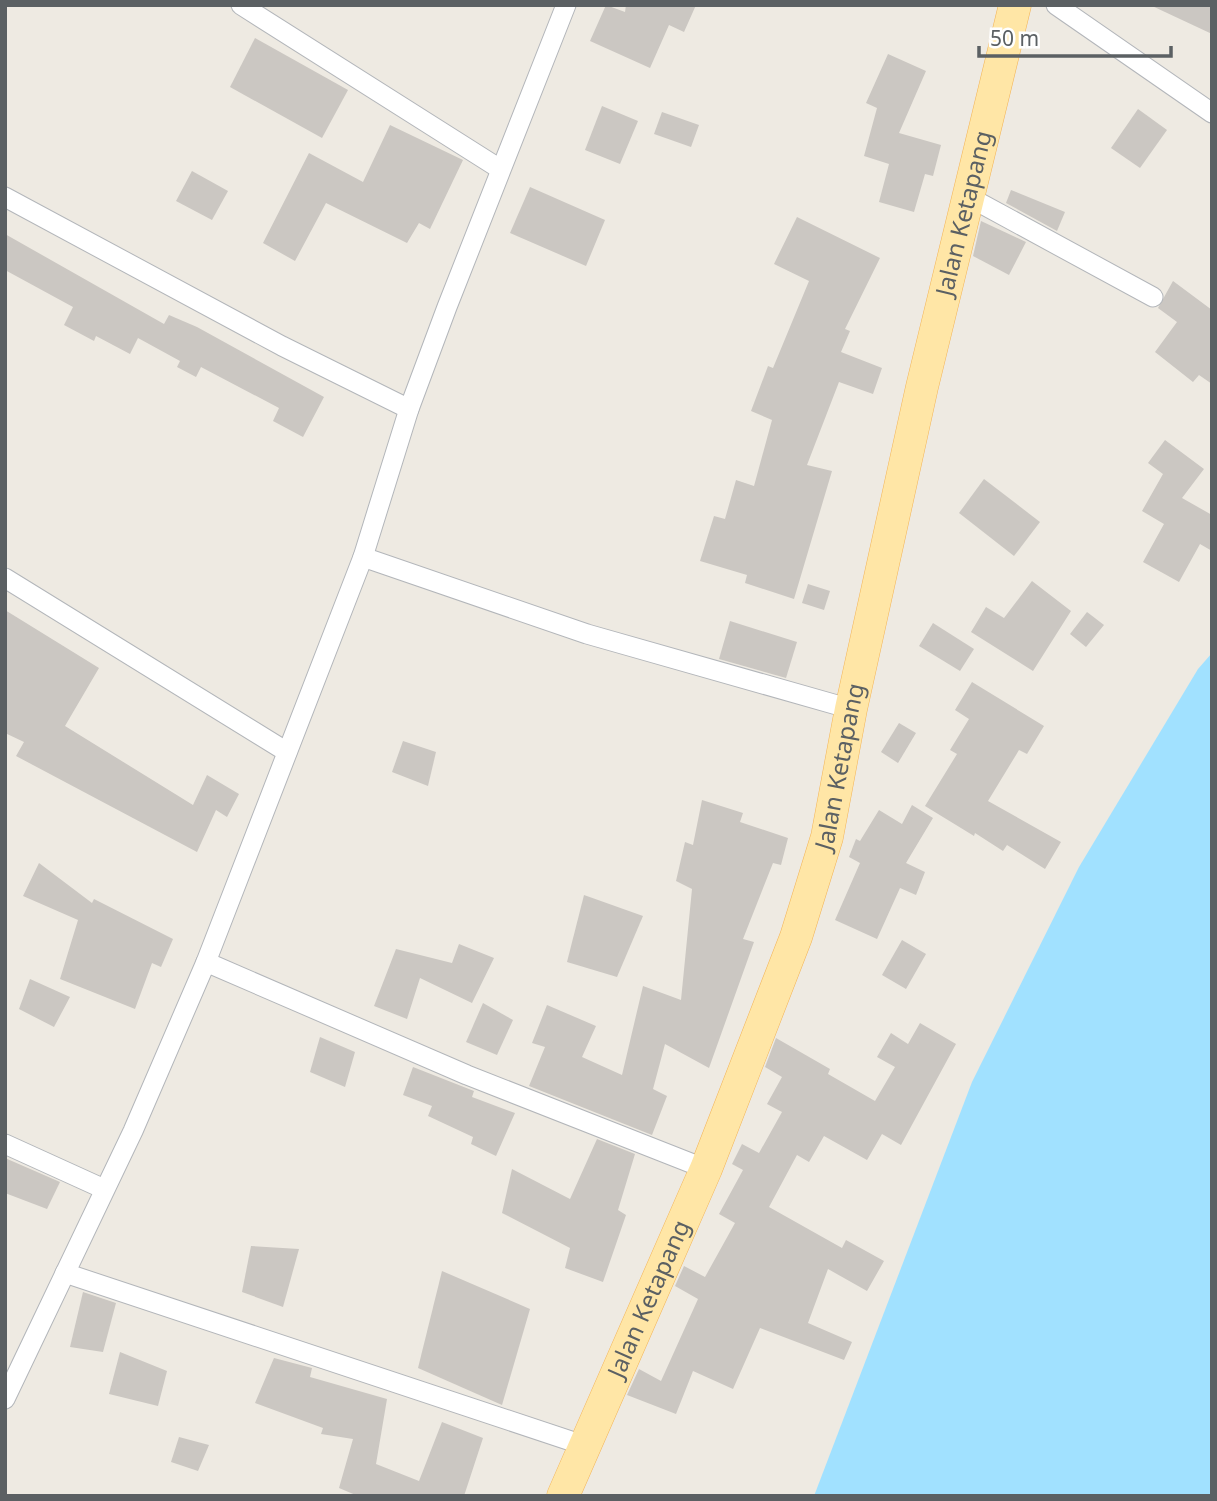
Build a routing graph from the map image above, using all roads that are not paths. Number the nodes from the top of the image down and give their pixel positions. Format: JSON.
{"nodes":[{"id":1,"x":241,"y":5,"type":"edge"},
{"id":2,"x":566,"y":5,"type":"edge"},
{"id":3,"x":1015,"y":5,"type":"edge"},
{"id":4,"x":1056,"y":5,"type":"edge"},
{"id":5,"x":1212,"y":113,"type":"edge"},
{"id":6,"x":500,"y":169,"type":"junction"},
{"id":7,"x":5,"y":197,"type":"edge"},
{"id":8,"x":969,"y":197,"type":"junction"},
{"id":9,"x":1153,"y":297,"type":"dead end"},
{"id":10,"x":409,"y":409,"type":"junction"},
{"id":11,"x":363,"y":557,"type":"junction"},
{"id":12,"x":5,"y":579,"type":"edge"},
{"id":13,"x":851,"y":709,"type":"junction"},
{"id":14,"x":287,"y":752,"type":"junction"},
{"id":15,"x":206,"y":962,"type":"junction"},
{"id":16,"x":5,"y":1144,"type":"edge"},
{"id":17,"x":706,"y":1169,"type":"junction"},
{"id":18,"x":104,"y":1189,"type":"junction"},
{"id":19,"x":65,"y":1273,"type":"junction"},
{"id":20,"x":5,"y":1399,"type":"edge"},
{"id":21,"x":586,"y":1446,"type":"junction"},
{"id":22,"x":563,"y":1496,"type":"edge"}],
"edges":[{"from":1,"to":6,"type":"street"},
{"from":2,"to":6,"type":"street"},
{"from":3,"to":8,"type":"main road","name":"Jalan Ketapang"},
{"from":4,"to":5,"type":"street"},
{"from":6,"to":10,"type":"street"},
{"from":7,"to":10,"type":"street"},
{"from":8,"to":9,"type":"street"},
{"from":8,"to":13,"type":"main road","name":"Jalan Ketapang"},
{"from":10,"to":11,"type":"street"},
{"from":11,"to":13,"type":"street"},
{"from":11,"to":14,"type":"street"},
{"from":12,"to":14,"type":"street"},
{"from":13,"to":17,"type":"main road","name":"Jalan Ketapang"},
{"from":14,"to":15,"type":"street"},
{"from":15,"to":17,"type":"street"},
{"from":15,"to":18,"type":"street"},
{"from":16,"to":18,"type":"street"},
{"from":17,"to":21,"type":"main road","name":"Jalan Ketapang"},
{"from":18,"to":19,"type":"street"},
{"from":19,"to":20,"type":"street"},
{"from":19,"to":21,"type":"street"},
{"from":21,"to":22,"type":"main road","name":"Jalan Ketapang"}]}
